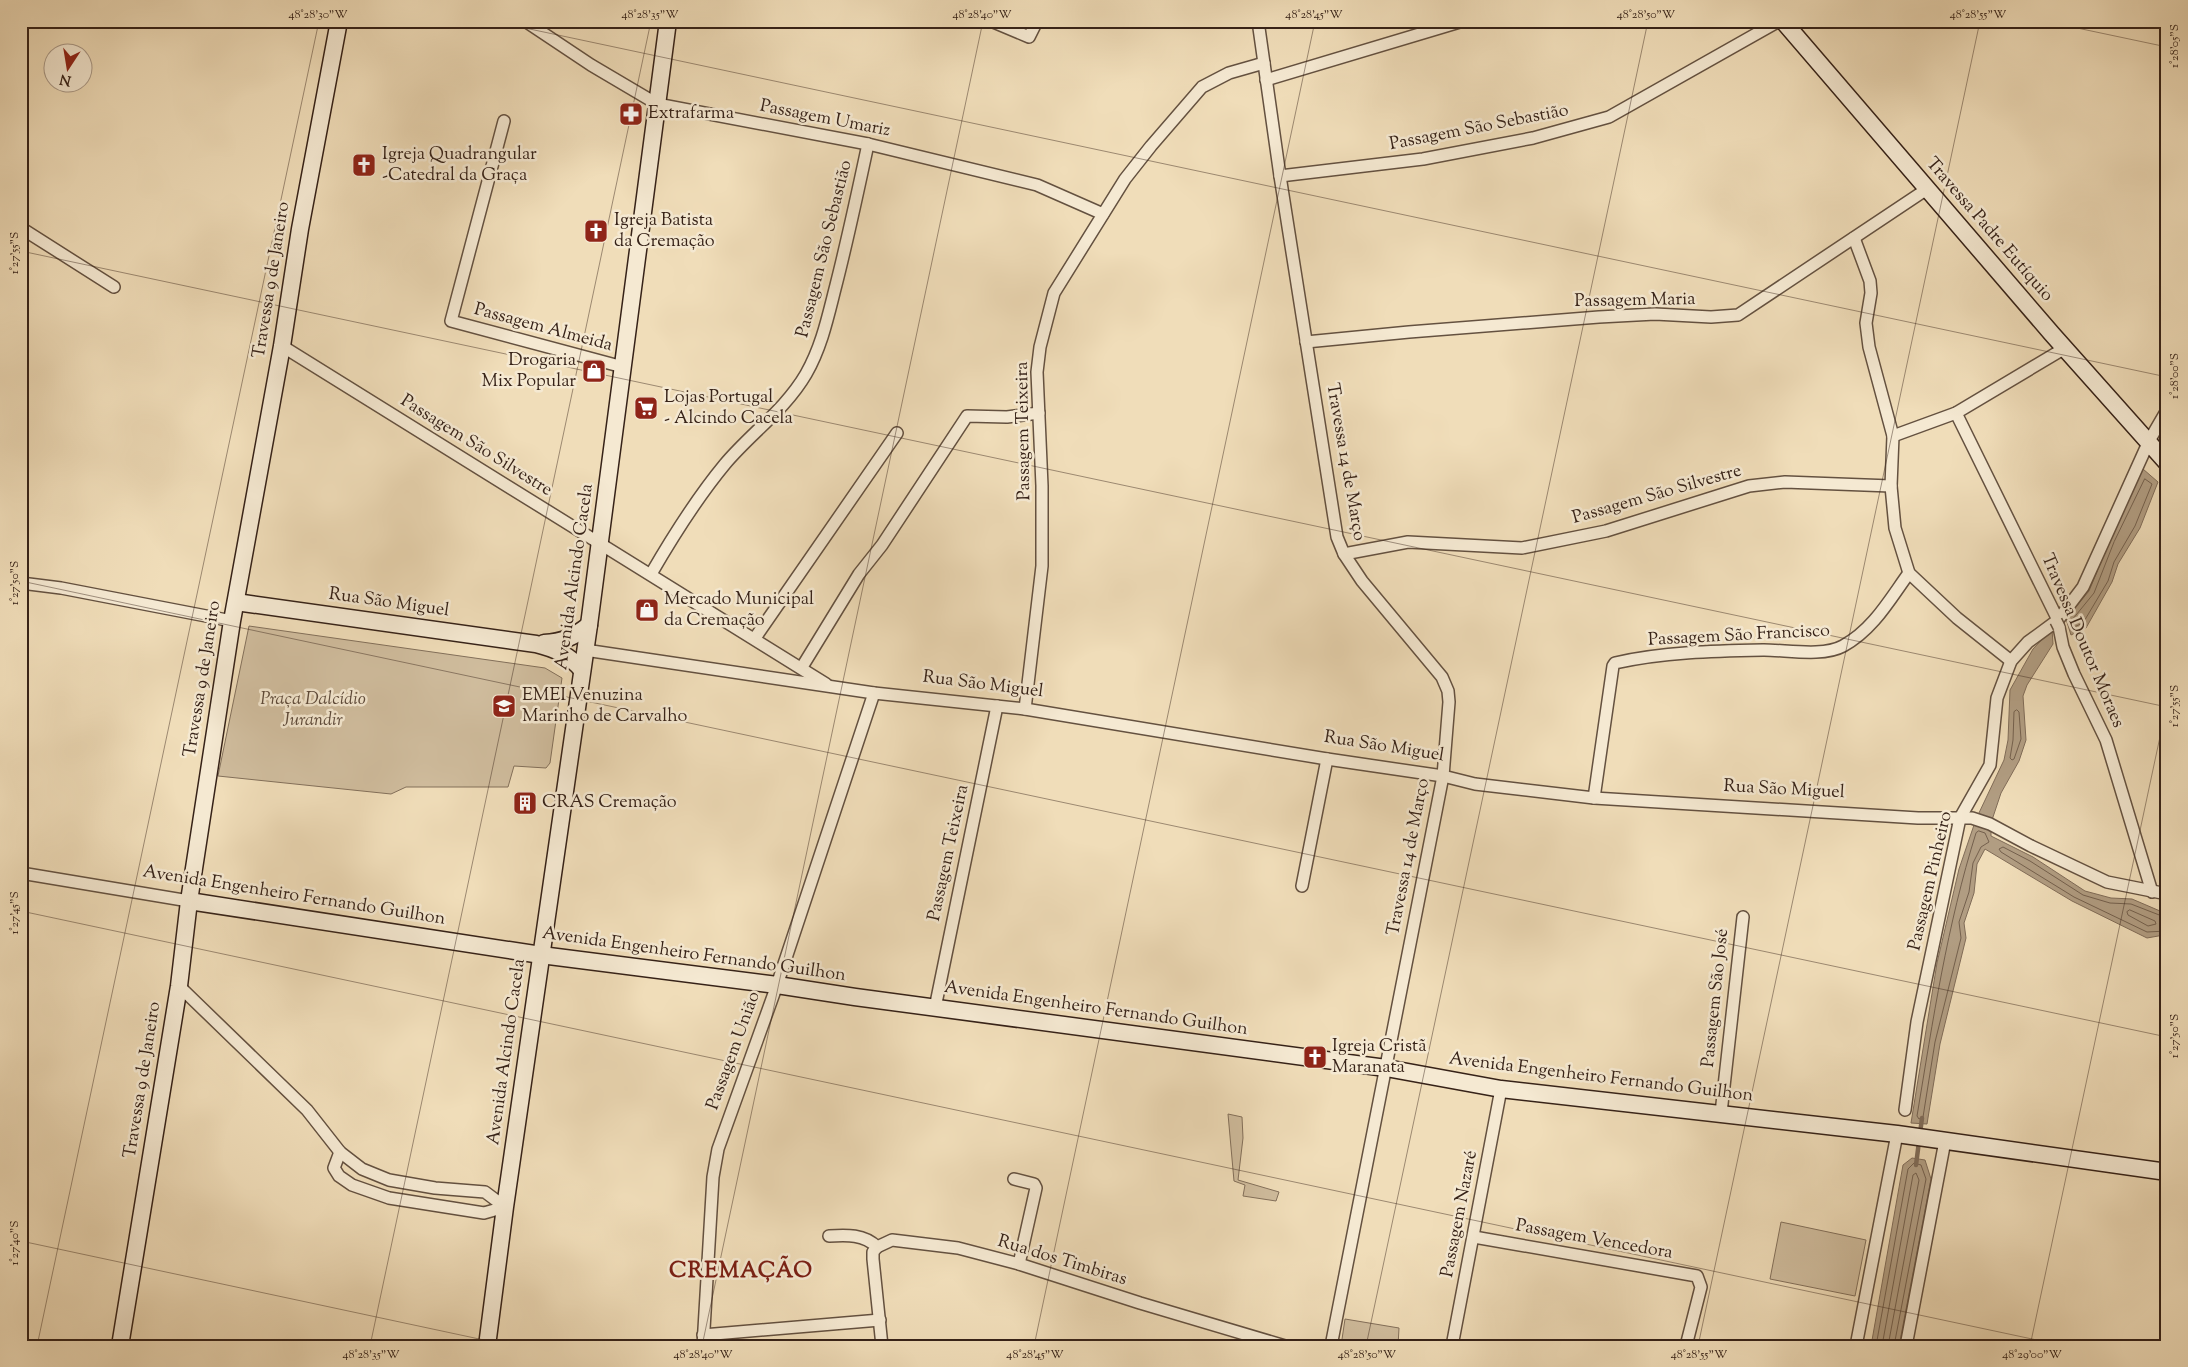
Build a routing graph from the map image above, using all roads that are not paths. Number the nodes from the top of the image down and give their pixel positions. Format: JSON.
{"nodes":[{"id":1,"x":339,"y":21,"type":"edge"},
{"id":2,"x":525,"y":21,"type":"edge"},
{"id":3,"x":668,"y":21,"type":"edge"},
{"id":4,"x":992,"y":21,"type":"edge"},
{"id":5,"x":1037,"y":21,"type":"edge"},
{"id":6,"x":1258,"y":21,"type":"edge"},
{"id":7,"x":1464,"y":21,"type":"edge"},
{"id":8,"x":1781,"y":21,"type":"edge"},
{"id":9,"x":1264,"y":63,"type":"junction"},
{"id":10,"x":1266,"y":80,"type":"junction"},
{"id":11,"x":657,"y":104,"type":"junction"},
{"id":12,"x":504,"y":121,"type":"dead end"},
{"id":13,"x":868,"y":144,"type":"junction"},
{"id":14,"x":1280,"y":176,"type":"junction"},
{"id":15,"x":1927,"y":189,"type":"junction"},
{"id":16,"x":1103,"y":214,"type":"junction"},
{"id":17,"x":21,"y":228,"type":"edge"},
{"id":18,"x":1854,"y":238,"type":"junction"},
{"id":19,"x":114,"y":287,"type":"dead end"},
{"id":20,"x":1306,"y":342,"type":"junction"},
{"id":21,"x":282,"y":346,"type":"junction"},
{"id":22,"x":2064,"y":348,"type":"junction"},
{"id":23,"x":623,"y":367,"type":"junction"},
{"id":24,"x":2167,"y":410,"type":"edge"},
{"id":25,"x":1039,"y":413,"type":"junction"},
{"id":26,"x":1956,"y":413,"type":"junction"},
{"id":27,"x":897,"y":434,"type":"dead end"},
{"id":28,"x":1893,"y":436,"type":"junction"},
{"id":29,"x":2149,"y":441,"type":"junction"},
{"id":30,"x":2167,"y":463,"type":"edge"},
{"id":31,"x":1891,"y":486,"type":"junction"},
{"id":32,"x":600,"y":544,"type":"junction"},
{"id":33,"x":1344,"y":554,"type":"junction"},
{"id":34,"x":1909,"y":573,"type":"junction"},
{"id":35,"x":651,"y":574,"type":"junction"},
{"id":36,"x":21,"y":583,"type":"edge"},
{"id":37,"x":236,"y":602,"type":"junction"},
{"id":38,"x":232,"y":621,"type":"junction"},
{"id":39,"x":2058,"y":623,"type":"junction"},
{"id":40,"x":590,"y":625,"type":"junction"},
{"id":41,"x":755,"y":638,"type":"junction"},
{"id":42,"x":536,"y":644,"type":"junction"},
{"id":43,"x":585,"y":650,"type":"junction"},
{"id":44,"x":2011,"y":661,"type":"junction"},
{"id":45,"x":802,"y":667,"type":"junction"},
{"id":46,"x":582,"y":670,"type":"junction"},
{"id":47,"x":830,"y":686,"type":"junction"},
{"id":48,"x":874,"y":693,"type":"junction"},
{"id":49,"x":997,"y":706,"type":"junction"},
{"id":50,"x":1025,"y":709,"type":"junction"},
{"id":51,"x":1327,"y":759,"type":"junction"},
{"id":52,"x":1443,"y":776,"type":"junction"},
{"id":53,"x":1594,"y":798,"type":"junction"},
{"id":54,"x":1966,"y":818,"type":"junction"},
{"id":55,"x":21,"y":872,"type":"edge"},
{"id":56,"x":1302,"y":886,"type":"dead end"},
{"id":57,"x":2152,"y":892,"type":"junction"},
{"id":58,"x":2167,"y":894,"type":"edge"},
{"id":59,"x":189,"y":901,"type":"junction"},
{"id":60,"x":1742,"y":917,"type":"dead end"},
{"id":61,"x":542,"y":955,"type":"junction"},
{"id":62,"x":777,"y":985,"type":"junction"},
{"id":63,"x":179,"y":986,"type":"junction"},
{"id":64,"x":935,"y":1008,"type":"junction"},
{"id":65,"x":1386,"y":1068,"type":"junction"},
{"id":66,"x":1501,"y":1089,"type":"junction"},
{"id":67,"x":1905,"y":1110,"type":"dead end"},
{"id":68,"x":1721,"y":1113,"type":"junction"},
{"id":69,"x":1897,"y":1134,"type":"junction"},
{"id":70,"x":1945,"y":1141,"type":"junction"},
{"id":71,"x":340,"y":1152,"type":"junction"},
{"id":72,"x":2167,"y":1172,"type":"edge"},
{"id":73,"x":1014,"y":1178,"type":"dead end"},
{"id":74,"x":505,"y":1207,"type":"junction"},
{"id":75,"x":829,"y":1236,"type":"dead end"},
{"id":76,"x":1474,"y":1237,"type":"junction"},
{"id":77,"x":877,"y":1247,"type":"junction"},
{"id":78,"x":1019,"y":1264,"type":"junction"},
{"id":79,"x":880,"y":1320,"type":"junction"},
{"id":80,"x":703,"y":1340,"type":"edge"},
{"id":81,"x":120,"y":1346,"type":"edge"},
{"id":82,"x":487,"y":1346,"type":"edge"},
{"id":83,"x":882,"y":1346,"type":"edge"},
{"id":84,"x":1285,"y":1346,"type":"edge"},
{"id":85,"x":1331,"y":1346,"type":"edge"},
{"id":86,"x":1452,"y":1346,"type":"edge"},
{"id":87,"x":1686,"y":1346,"type":"edge"},
{"id":88,"x":1856,"y":1346,"type":"edge"},
{"id":89,"x":1906,"y":1346,"type":"edge"}],
"edges":[{"from":1,"to":21,"type":"main road","name":"Travessa 9 de Janeiro"},
{"from":2,"to":11,"type":"street","name":"Passagem Umariz"},
{"from":3,"to":11,"type":"main road","name":"Avenida Alcindo Cacela"},
{"from":4,"to":5,"type":"street"},
{"from":6,"to":9,"type":"street","name":"Travessa 14 de Março"},
{"from":7,"to":10,"type":"street"},
{"from":8,"to":14,"type":"street","name":"Passagem São Sebastião"},
{"from":8,"to":15,"type":"main road","name":"Travessa Padre Eutíquio"},
{"from":9,"to":10,"type":"street","name":"Travessa 14 de Março"},
{"from":9,"to":16,"type":"street","name":"Passagem Teixeira"},
{"from":10,"to":14,"type":"street","name":"Travessa 14 de Março"},
{"from":11,"to":13,"type":"street","name":"Passagem Umariz"},
{"from":11,"to":23,"type":"main road","name":"Avenida Alcindo Cacela"},
{"from":12,"to":23,"type":"street","name":"Passagem Almeida"},
{"from":13,"to":16,"type":"street","name":"Passagem Umariz"},
{"from":13,"to":35,"type":"street","name":"Passagem São Sebastião"},
{"from":14,"to":20,"type":"street","name":"Travessa 14 de Março"},
{"from":15,"to":18,"type":"street","name":"Passagem Maria"},
{"from":15,"to":22,"type":"main road","name":"Travessa Padre Eutíquio"},
{"from":16,"to":25,"type":"street","name":"Passagem Teixeira"},
{"from":17,"to":19,"type":"street"},
{"from":18,"to":20,"type":"street","name":"Passagem Maria"},
{"from":18,"to":28,"type":"street"},
{"from":20,"to":33,"type":"street","name":"Travessa 14 de Março"},
{"from":21,"to":32,"type":"street","name":"Passagem São Silvestre"},
{"from":21,"to":37,"type":"main road","name":"Travessa 9 de Janeiro"},
{"from":22,"to":26,"type":"street"},
{"from":22,"to":29,"type":"main road","name":"Travessa Padre Eutíquio"},
{"from":23,"to":32,"type":"main road","name":"Avenida Alcindo Cacela"},
{"from":24,"to":29,"type":"street","name":"Passagem Pinheiro"},
{"from":25,"to":45,"type":"street"},
{"from":25,"to":50,"type":"street","name":"Passagem Teixeira"},
{"from":26,"to":28,"type":"street"},
{"from":26,"to":39,"type":"street","name":"Travessa Doutor Moraes"},
{"from":27,"to":41,"type":"street"},
{"from":28,"to":31,"type":"street"},
{"from":29,"to":30,"type":"main road","name":"Travessa Padre Eutíquio"},
{"from":29,"to":39,"type":"street","name":"Passagem Pinheiro"},
{"from":31,"to":33,"type":"street","name":"Passagem São Silvestre"},
{"from":31,"to":34,"type":"street"},
{"from":32,"to":35,"type":"street","name":"Passagem São Silvestre"},
{"from":32,"to":40,"type":"main road","name":"Avenida Alcindo Cacela"},
{"from":33,"to":52,"type":"street","name":"Travessa 14 de Março"},
{"from":34,"to":44,"type":"street"},
{"from":34,"to":53,"type":"street","name":"Passagem São Francisco"},
{"from":35,"to":41,"type":"street","name":"Passagem São Silvestre"},
{"from":36,"to":38,"type":"street"},
{"from":37,"to":38,"type":"main road","name":"Travessa 9 de Janeiro"},
{"from":37,"to":42,"type":"main road","name":"Rua São Miguel"},
{"from":38,"to":59,"type":"main road","name":"Travessa 9 de Janeiro"},
{"from":39,"to":44,"type":"street","name":"Passagem Pinheiro"},
{"from":39,"to":57,"type":"street","name":"Travessa Doutor Moraes"},
{"from":40,"to":42,"type":"main road","name":"Rua São Miguel"},
{"from":40,"to":43,"type":"main road","name":"Avenida Alcindo Cacela"},
{"from":41,"to":45,"type":"street","name":"Passagem São Silvestre"},
{"from":42,"to":46,"type":"main road","name":"Rua São Miguel"},
{"from":43,"to":46,"type":"main road","name":"Avenida Alcindo Cacela"},
{"from":43,"to":47,"type":"street","name":"Rua São Miguel"},
{"from":44,"to":54,"type":"street","name":"Passagem Pinheiro"},
{"from":45,"to":47,"type":"street","name":"Passagem São Silvestre"},
{"from":46,"to":61,"type":"main road","name":"Avenida Alcindo Cacela"},
{"from":47,"to":48,"type":"street","name":"Rua São Miguel"},
{"from":48,"to":49,"type":"street","name":"Rua São Miguel"},
{"from":48,"to":62,"type":"street","name":"Passagem União"},
{"from":49,"to":50,"type":"street","name":"Rua São Miguel"},
{"from":49,"to":64,"type":"street","name":"Passagem Teixeira"},
{"from":50,"to":51,"type":"street","name":"Rua São Miguel"},
{"from":51,"to":52,"type":"street","name":"Rua São Miguel"},
{"from":51,"to":56,"type":"street"},
{"from":52,"to":53,"type":"street","name":"Rua São Miguel"},
{"from":52,"to":65,"type":"street","name":"Travessa 14 de Março"},
{"from":53,"to":54,"type":"street","name":"Rua São Miguel"},
{"from":54,"to":57,"type":"street","name":"Rua São Miguel"},
{"from":54,"to":67,"type":"street","name":"Passagem Pinheiro"},
{"from":55,"to":59,"type":"street","name":"Avenida Engenheiro Fernando Guilhon"},
{"from":57,"to":58,"type":"street","name":"Rua São Miguel"},
{"from":59,"to":61,"type":"main road","name":"Avenida Engenheiro Fernando Guilhon"},
{"from":59,"to":63,"type":"main road","name":"Travessa 9 de Janeiro"},
{"from":60,"to":68,"type":"street","name":"Passagem São José"},
{"from":61,"to":62,"type":"main road","name":"Avenida Engenheiro Fernando Guilhon"},
{"from":61,"to":74,"type":"main road","name":"Avenida Alcindo Cacela"},
{"from":62,"to":64,"type":"main road","name":"Avenida Engenheiro Fernando Guilhon"},
{"from":62,"to":80,"type":"street","name":"Passagem União"},
{"from":63,"to":71,"type":"street"},
{"from":63,"to":81,"type":"main road","name":"Travessa 9 de Janeiro"},
{"from":64,"to":65,"type":"main road","name":"Avenida Engenheiro Fernando Guilhon"},
{"from":65,"to":66,"type":"main road","name":"Avenida Engenheiro Fernando Guilhon"},
{"from":65,"to":85,"type":"street","name":"Travessa 14 de Março"},
{"from":66,"to":68,"type":"main road","name":"Avenida Engenheiro Fernando Guilhon"},
{"from":66,"to":76,"type":"street","name":"Passagem Nazaré"},
{"from":68,"to":69,"type":"main road","name":"Avenida Engenheiro Fernando Guilhon"},
{"from":69,"to":70,"type":"main road","name":"Avenida Engenheiro Fernando Guilhon"},
{"from":69,"to":88,"type":"street"},
{"from":70,"to":72,"type":"main road","name":"Avenida Engenheiro Fernando Guilhon"},
{"from":70,"to":89,"type":"street"},
{"from":71,"to":74,"type":"street"},
{"from":71,"to":74,"type":"street"},
{"from":73,"to":78,"type":"street"},
{"from":74,"to":82,"type":"main road","name":"Avenida Alcindo Cacela"},
{"from":75,"to":77,"type":"street"},
{"from":76,"to":86,"type":"street","name":"Passagem Nazaré"},
{"from":76,"to":87,"type":"street","name":"Passagem Vencedora"},
{"from":77,"to":78,"type":"street","name":"Rua dos Timbiras"},
{"from":77,"to":79,"type":"street"},
{"from":78,"to":84,"type":"street","name":"Rua dos Timbiras"},
{"from":79,"to":80,"type":"street"},
{"from":79,"to":83,"type":"street"}]}
